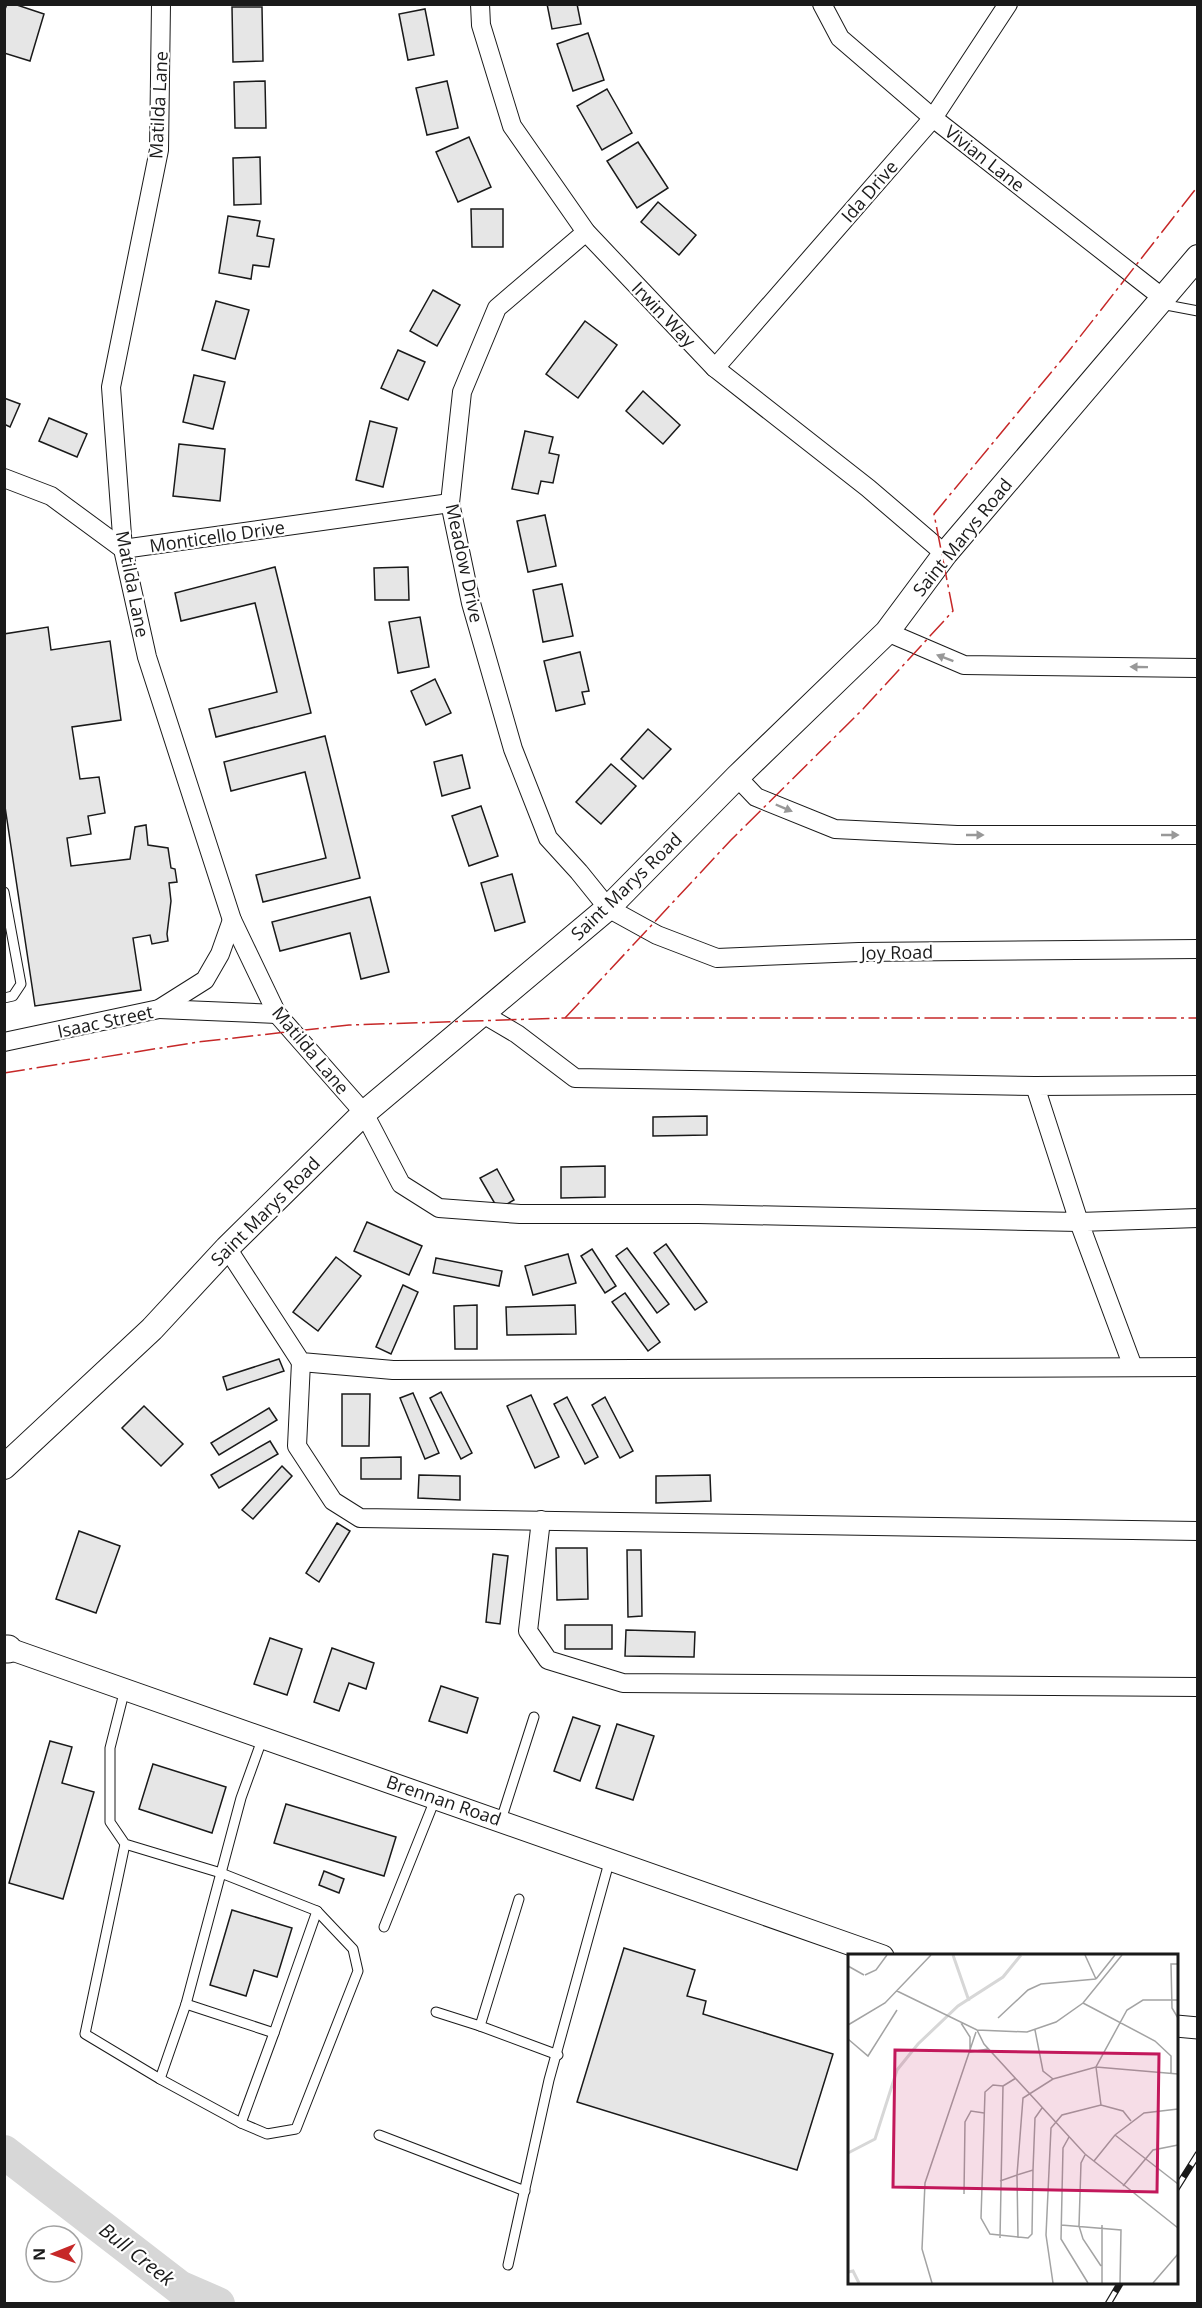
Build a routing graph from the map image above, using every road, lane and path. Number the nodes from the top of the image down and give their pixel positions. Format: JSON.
{"nodes":[{"id":1,"x":162,"y":4,"type":"edge"},
{"id":2,"x":480,"y":4,"type":"edge"},
{"id":3,"x":822,"y":4,"type":"edge"},
{"id":4,"x":1008,"y":4,"type":"edge"},
{"id":5,"x":933,"y":118,"type":"junction"},
{"id":6,"x":586,"y":232,"type":"junction"},
{"id":7,"x":1197,"y":257,"type":"edge"},
{"id":8,"x":1161,"y":300,"type":"junction"},
{"id":9,"x":1197,"y":311,"type":"edge"},
{"id":10,"x":715,"y":368,"type":"junction"},
{"id":11,"x":4,"y":478,"type":"edge"},
{"id":12,"x":450,"y":503,"type":"junction"},
{"id":13,"x":123,"y":549,"type":"junction"},
{"id":14,"x":945,"y":554,"type":"junction"},
{"id":15,"x":887,"y":633,"type":"junction"},
{"id":16,"x":1197,"y":668,"type":"edge"},
{"id":17,"x":737,"y":777,"type":"junction"},
{"id":18,"x":1197,"y":835,"type":"edge"},
{"id":19,"x":4,"y":892,"type":"edge"},
{"id":20,"x":608,"y":908,"type":"junction"},
{"id":21,"x":232,"y":921,"type":"junction"},
{"id":22,"x":1197,"y":949,"type":"edge"},
{"id":23,"x":4,"y":998,"type":"edge"},
{"id":24,"x":159,"y":1010,"type":"junction"},
{"id":25,"x":277,"y":1014,"type":"junction"},
{"id":26,"x":483,"y":1014,"type":"junction"},
{"id":27,"x":4,"y":1042,"type":"edge"},
{"id":28,"x":1197,"y":1085,"type":"edge"},
{"id":29,"x":1035,"y":1086,"type":"junction"},
{"id":30,"x":364,"y":1113,"type":"junction"},
{"id":31,"x":1197,"y":1218,"type":"edge"},
{"id":32,"x":1079,"y":1222,"type":"junction"},
{"id":33,"x":227,"y":1248,"type":"junction"},
{"id":34,"x":301,"y":1362,"type":"junction"},
{"id":35,"x":1133,"y":1367,"type":"junction"},
{"id":36,"x":1197,"y":1367,"type":"edge"},
{"id":37,"x":4,"y":1467,"type":"edge"},
{"id":38,"x":541,"y":1520,"type":"junction"},
{"id":39,"x":1197,"y":1532,"type":"edge"},
{"id":40,"x":5,"y":1646,"type":"edge"},
{"id":41,"x":1197,"y":1687,"type":"edge"},
{"id":42,"x":125,"y":1689,"type":"junction"},
{"id":43,"x":534,"y":1717,"type":"dead end"},
{"id":44,"x":263,"y":1737,"type":"junction"},
{"id":45,"x":436,"y":1797,"type":"junction"},
{"id":46,"x":501,"y":1820,"type":"junction"},
{"id":47,"x":125,"y":1844,"type":"junction"},
{"id":48,"x":610,"y":1859,"type":"junction"},
{"id":49,"x":220,"y":1873,"type":"junction"},
{"id":50,"x":519,"y":1899,"type":"dead end"},
{"id":51,"x":317,"y":1911,"type":"junction"},
{"id":52,"x":384,"y":1927,"type":"dead end"},
{"id":53,"x":877,"y":1954,"type":"edge"},
{"id":54,"x":186,"y":2004,"type":"junction"},
{"id":55,"x":435,"y":2012,"type":"dead end"},
{"id":56,"x":480,"y":2026,"type":"junction"},
{"id":57,"x":1178,"y":2026,"type":"edge"},
{"id":58,"x":1197,"y":2028,"type":"edge"},
{"id":59,"x":274,"y":2033,"type":"junction"},
{"id":60,"x":558,"y":2055,"type":"junction"},
{"id":61,"x":160,"y":2079,"type":"junction"},
{"id":62,"x":241,"y":2123,"type":"junction"},
{"id":63,"x":379,"y":2135,"type":"dead end"},
{"id":64,"x":525,"y":2191,"type":"junction"},
{"id":65,"x":508,"y":2265,"type":"dead end"}],
"edges":[{"from":1,"to":13,"type":"street","name":"Matilda Lane"},
{"from":2,"to":6,"type":"street","name":"Irwin Way"},
{"from":3,"to":5,"type":"street","name":"Vivian Lane"},
{"from":4,"to":5,"type":"street","name":"Ida Drive"},
{"from":5,"to":8,"type":"street","name":"Vivian Lane"},
{"from":5,"to":10,"type":"street","name":"Ida Drive"},
{"from":6,"to":10,"type":"street","name":"Irwin Way"},
{"from":6,"to":12,"type":"street","name":"Meadow Drive"},
{"from":7,"to":8,"type":"main road","name":"Saint Marys Road"},
{"from":8,"to":9,"type":"lane"},
{"from":8,"to":14,"type":"main road","name":"Saint Marys Road"},
{"from":10,"to":14,"type":"street","name":"Irwin Way"},
{"from":11,"to":13,"type":"street","name":"Monticello Drive"},
{"from":12,"to":13,"type":"street","name":"Monticello Drive"},
{"from":12,"to":20,"type":"street","name":"Meadow Drive"},
{"from":13,"to":21,"type":"street","name":"Matilda Lane"},
{"from":14,"to":15,"type":"main road","name":"Saint Marys Road"},
{"from":16,"to":15,"type":"street","one_way":true},
{"from":15,"to":17,"type":"main road","name":"Saint Marys Road"},
{"from":17,"to":18,"type":"street","one_way":true},
{"from":17,"to":20,"type":"main road","name":"Saint Marys Road"},
{"from":19,"to":23,"type":"lane"},
{"from":20,"to":22,"type":"street","name":"Joy Road"},
{"from":20,"to":26,"type":"main road","name":"Saint Marys Road"},
{"from":21,"to":24,"type":"street","name":"Isaac Street"},
{"from":21,"to":25,"type":"street","name":"Matilda Lane"},
{"from":24,"to":25,"type":"street"},
{"from":24,"to":27,"type":"street","name":"Isaac Street"},
{"from":25,"to":30,"type":"street","name":"Matilda Lane"},
{"from":26,"to":29,"type":"street"},
{"from":26,"to":30,"type":"main road","name":"Saint Marys Road"},
{"from":28,"to":29,"type":"street"},
{"from":29,"to":32,"type":"street"},
{"from":30,"to":32,"type":"street","name":"Matilda Lane"},
{"from":30,"to":33,"type":"main road","name":"Saint Marys Road"},
{"from":31,"to":32,"type":"street","name":"Matilda Lane"},
{"from":32,"to":35,"type":"street"},
{"from":33,"to":34,"type":"street"},
{"from":33,"to":37,"type":"main road","name":"Saint Marys Road"},
{"from":34,"to":35,"type":"street"},
{"from":34,"to":38,"type":"street"},
{"from":35,"to":36,"type":"street"},
{"from":38,"to":39,"type":"street"},
{"from":38,"to":41,"type":"street"},
{"from":40,"to":42,"type":"street","name":"Brennan Road"},
{"from":42,"to":44,"type":"street","name":"Brennan Road"},
{"from":42,"to":47,"type":"lane"},
{"from":43,"to":46,"type":"lane"},
{"from":44,"to":45,"type":"street","name":"Brennan Road"},
{"from":44,"to":49,"type":"lane"},
{"from":45,"to":46,"type":"street","name":"Brennan Road"},
{"from":45,"to":52,"type":"lane"},
{"from":46,"to":48,"type":"street","name":"Brennan Road"},
{"from":47,"to":49,"type":"lane"},
{"from":47,"to":61,"type":"lane"},
{"from":48,"to":53,"type":"street","name":"Brennan Road"},
{"from":48,"to":60,"type":"lane"},
{"from":49,"to":51,"type":"lane"},
{"from":49,"to":54,"type":"lane"},
{"from":50,"to":56,"type":"lane"},
{"from":51,"to":59,"type":"lane"},
{"from":51,"to":62,"type":"lane"},
{"from":54,"to":59,"type":"lane"},
{"from":54,"to":61,"type":"lane"},
{"from":55,"to":56,"type":"lane"},
{"from":56,"to":60,"type":"lane"},
{"from":57,"to":58,"type":"street"},
{"from":59,"to":62,"type":"lane"},
{"from":60,"to":64,"type":"lane"},
{"from":61,"to":62,"type":"lane"},
{"from":63,"to":64,"type":"lane"},
{"from":64,"to":65,"type":"lane"}]}
